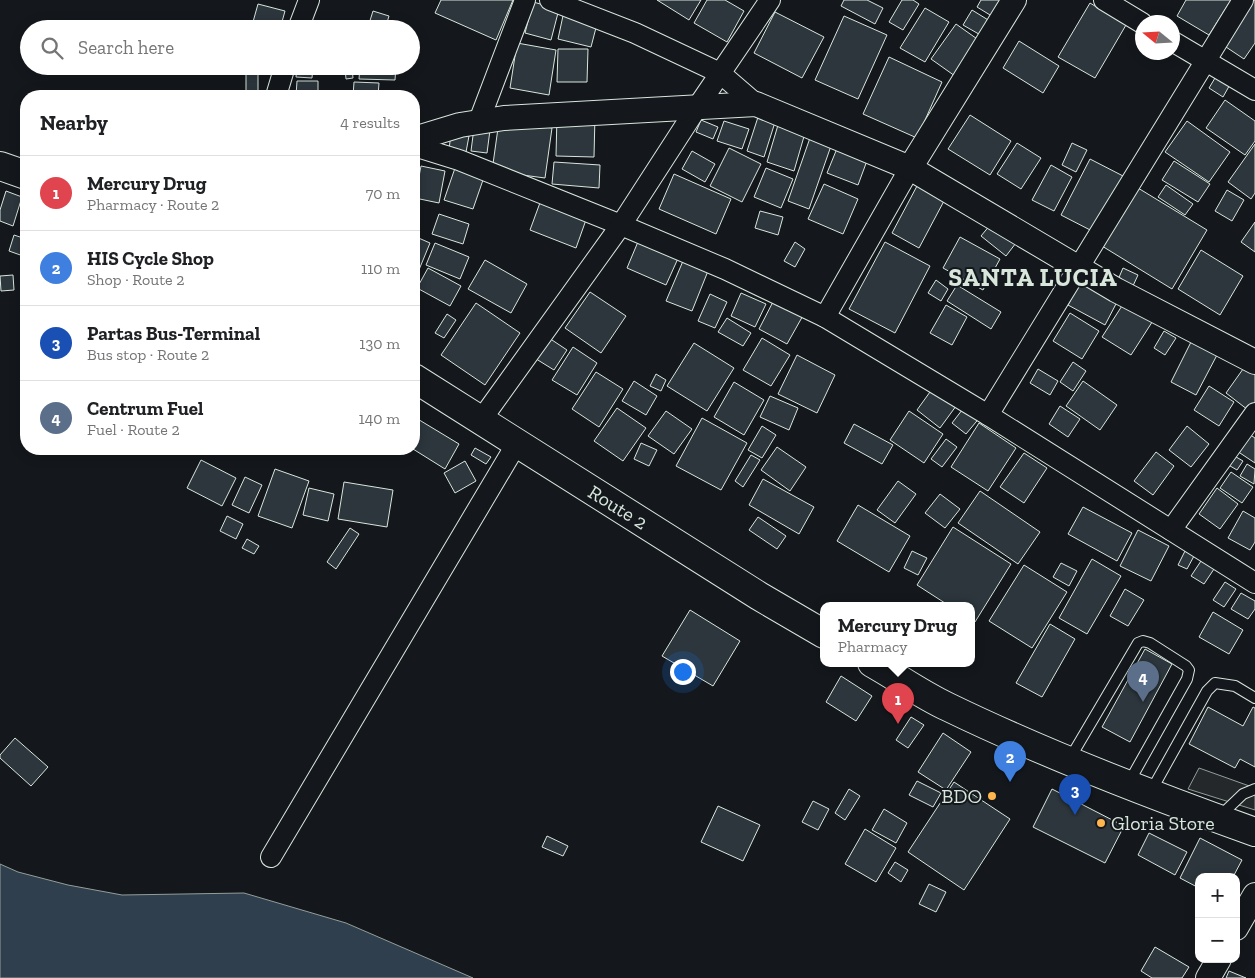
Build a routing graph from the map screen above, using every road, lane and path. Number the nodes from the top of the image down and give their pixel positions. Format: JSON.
{"nodes":[{"id":1,"x":309,"y":0,"type":"edge"},
{"id":2,"x":525,"y":0,"type":"edge"},
{"id":3,"x":550,"y":0,"type":"edge"},
{"id":4,"x":770,"y":0,"type":"edge"},
{"id":5,"x":1014,"y":0,"type":"edge"},
{"id":6,"x":1104,"y":0,"type":"edge"},
{"id":7,"x":1243,"y":0,"type":"edge"},
{"id":8,"x":1135,"y":19,"type":"edge"},
{"id":9,"x":301,"y":20,"type":"edge"},
{"id":10,"x":1180,"y":46,"type":"edge"},
{"id":11,"x":1205,"y":60,"type":"junction"},
{"id":12,"x":720,"y":72,"type":"junction"},
{"id":13,"x":282,"y":75,"type":"edge"},
{"id":14,"x":278,"y":90,"type":"edge"},
{"id":15,"x":1255,"y":90,"type":"edge"},
{"id":16,"x":756,"y":104,"type":"junction"},
{"id":17,"x":696,"y":109,"type":"junction"},
{"id":18,"x":479,"y":121,"type":"junction"},
{"id":19,"x":420,"y":138,"type":"edge"},
{"id":20,"x":420,"y":148,"type":"edge"},
{"id":21,"x":0,"y":166,"type":"edge"},
{"id":22,"x":910,"y":168,"type":"junction"},
{"id":23,"x":20,"y":173,"type":"edge"},
{"id":24,"x":622,"y":225,"type":"junction"},
{"id":25,"x":1078,"y":268,"type":"junction"},
{"id":26,"x":825,"y":317,"type":"junction"},
{"id":27,"x":1255,"y":362,"type":"edge"},
{"id":28,"x":420,"y":382,"type":"edge"},
{"id":29,"x":1255,"y":413,"type":"edge"},
{"id":30,"x":988,"y":415,"type":"junction"},
{"id":31,"x":480,"y":420,"type":"junction"},
{"id":32,"x":517,"y":443,"type":"junction"},
{"id":33,"x":1171,"y":530,"type":"junction"},
{"id":34,"x":1255,"y":583,"type":"edge"},
{"id":35,"x":820,"y":632,"type":"edge"},
{"id":36,"x":879,"y":667,"type":"edge"},
{"id":37,"x":1255,"y":698,"type":"edge"},
{"id":38,"x":1069,"y":761,"type":"junction"},
{"id":39,"x":1255,"y":789,"type":"edge"},
{"id":40,"x":1138,"y":790,"type":"junction"},
{"id":41,"x":1218,"y":819,"type":"junction"},
{"id":42,"x":1255,"y":832,"type":"edge"},
{"id":43,"x":271,"y":857,"type":"dead end"},
{"id":44,"x":1255,"y":895,"type":"edge"},
{"id":45,"x":1240,"y":921,"type":"edge"},
{"id":46,"x":1217,"y":963,"type":"edge"},
{"id":47,"x":1208,"y":978,"type":"edge"}],
"edges":[{"from":1,"to":9,"type":"street"},
{"from":2,"to":18,"type":"street"},
{"from":3,"to":12,"type":"street"},
{"from":4,"to":12,"type":"street"},
{"from":5,"to":22,"type":"street"},
{"from":6,"to":8,"type":"street"},
{"from":7,"to":11,"type":"street"},
{"from":10,"to":11,"type":"street"},
{"from":11,"to":15,"type":"street"},
{"from":11,"to":25,"type":"street"},
{"from":12,"to":16,"type":"street"},
{"from":12,"to":17,"type":"street"},
{"from":13,"to":14,"type":"street"},
{"from":16,"to":17,"type":"street"},
{"from":16,"to":22,"type":"street"},
{"from":17,"to":18,"type":"street"},
{"from":17,"to":24,"type":"street"},
{"from":18,"to":19,"type":"street"},
{"from":20,"to":24,"type":"street"},
{"from":21,"to":23,"type":"highway"},
{"from":22,"to":25,"type":"street"},
{"from":22,"to":26,"type":"street"},
{"from":24,"to":26,"type":"street"},
{"from":24,"to":31,"type":"street"},
{"from":25,"to":27,"type":"street"},
{"from":25,"to":30,"type":"street"},
{"from":26,"to":30,"type":"street"},
{"from":28,"to":31,"type":"highway","name":"Route 2"},
{"from":29,"to":33,"type":"street"},
{"from":30,"to":33,"type":"street"},
{"from":31,"to":32,"type":"highway","name":"Route 2"},
{"from":32,"to":35,"type":"highway","name":"Route 2"},
{"from":32,"to":43,"type":"street"},
{"from":33,"to":34,"type":"street"},
{"from":36,"to":38,"type":"highway"},
{"from":37,"to":40,"type":"lane"},
{"from":38,"to":40,"type":"highway"},
{"from":38,"to":40,"type":"lane"},
{"from":39,"to":41,"type":"lane"},
{"from":40,"to":41,"type":"highway"},
{"from":41,"to":42,"type":"highway"},
{"from":44,"to":45,"type":"street"},
{"from":46,"to":47,"type":"street"}]}
